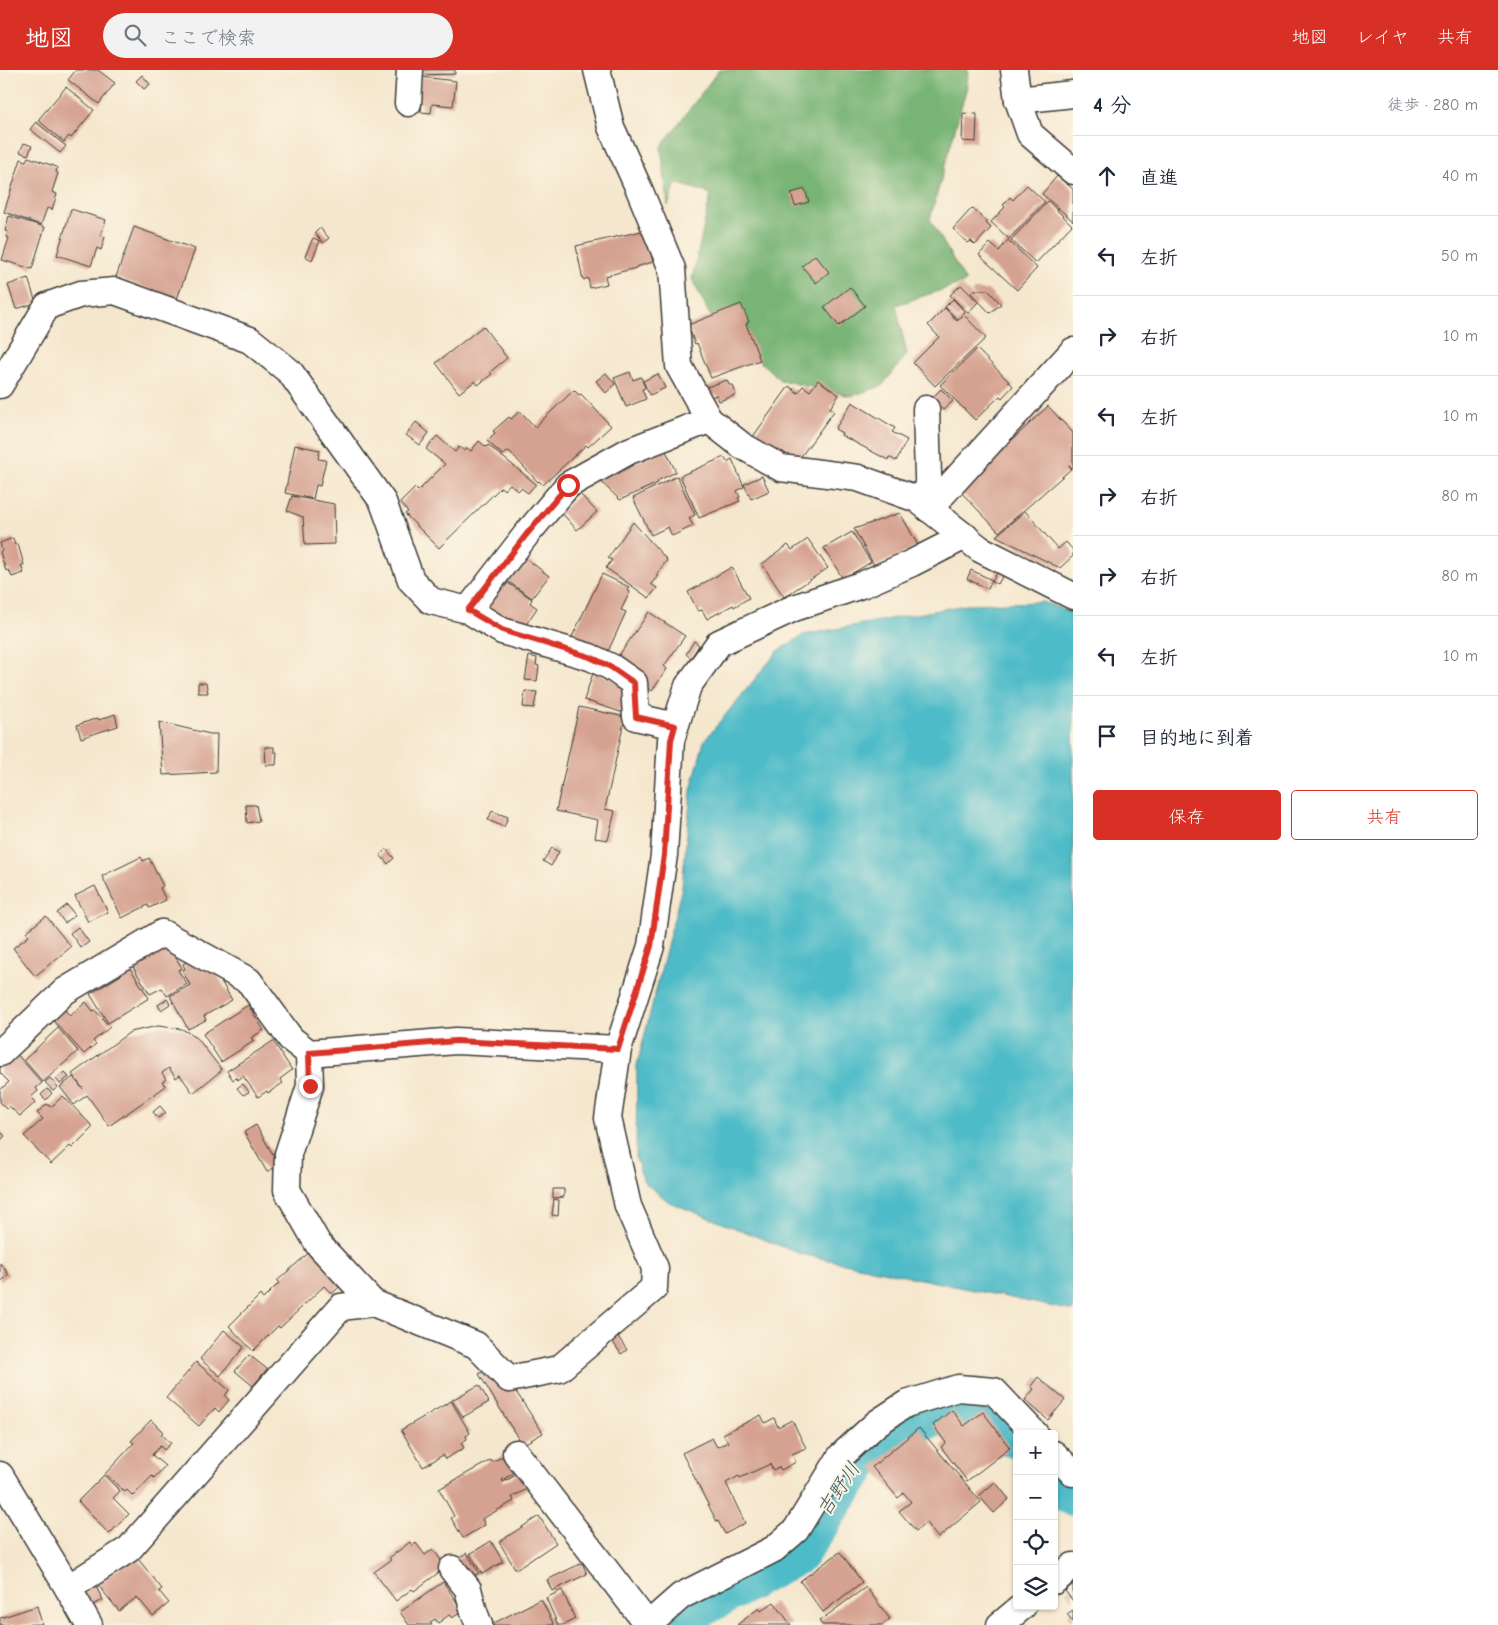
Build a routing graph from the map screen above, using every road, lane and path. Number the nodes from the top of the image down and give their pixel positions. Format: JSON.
{"nodes":[{"id":1,"x":410,"y":70,"type":"edge"},
{"id":2,"x":597,"y":70,"type":"edge"},
{"id":3,"x":1014,"y":70,"type":"edge"},
{"id":4,"x":1073,"y":94,"type":"edge"},
{"id":5,"x":1018,"y":100,"type":"junction"},
{"id":6,"x":408,"y":103,"type":"dead end"},
{"id":7,"x":1073,"y":172,"type":"edge"},
{"id":8,"x":1073,"y":351,"type":"edge"},
{"id":9,"x":0,"y":385,"type":"edge"},
{"id":10,"x":926,"y":409,"type":"dead end"},
{"id":11,"x":709,"y":420,"type":"junction"},
{"id":12,"x":929,"y":509,"type":"junction"},
{"id":13,"x":965,"y":536,"type":"junction"},
{"id":14,"x":1073,"y":596,"type":"edge"},
{"id":15,"x":468,"y":610,"type":"junction"},
{"id":16,"x":675,"y":726,"type":"junction"},
{"id":17,"x":618,"y":1049,"type":"junction"},
{"id":18,"x":0,"y":1053,"type":"edge"},
{"id":19,"x":309,"y":1053,"type":"junction"},
{"id":20,"x":373,"y":1303,"type":"junction"},
{"id":21,"x":1031,"y":1430,"type":"edge"},
{"id":22,"x":516,"y":1453,"type":"dead end"},
{"id":23,"x":1058,"y":1458,"type":"edge"},
{"id":24,"x":1073,"y":1473,"type":"edge"},
{"id":25,"x":0,"y":1475,"type":"edge"},
{"id":26,"x":1073,"y":1566,"type":"edge"},
{"id":27,"x":452,"y":1569,"type":"dead end"},
{"id":28,"x":1058,"y":1578,"type":"edge"},
{"id":29,"x":68,"y":1588,"type":"junction"},
{"id":30,"x":1018,"y":1610,"type":"edge"},
{"id":31,"x":89,"y":1625,"type":"edge"},
{"id":32,"x":479,"y":1625,"type":"edge"},
{"id":33,"x":648,"y":1625,"type":"edge"},
{"id":34,"x":1000,"y":1625,"type":"edge"}],
"edges":[{"from":1,"to":6,"type":"street"},
{"from":2,"to":11,"type":"street"},
{"from":3,"to":5,"type":"street"},
{"from":4,"to":5,"type":"street"},
{"from":5,"to":7,"type":"street"},
{"from":8,"to":12,"type":"street"},
{"from":9,"to":15,"type":"street"},
{"from":10,"to":12,"type":"street"},
{"from":11,"to":12,"type":"street"},
{"from":11,"to":15,"type":"street"},
{"from":12,"to":13,"type":"street"},
{"from":13,"to":14,"type":"street"},
{"from":13,"to":16,"type":"street"},
{"from":15,"to":16,"type":"street"},
{"from":16,"to":17,"type":"street"},
{"from":17,"to":19,"type":"street"},
{"from":17,"to":20,"type":"street"},
{"from":18,"to":19,"type":"street"},
{"from":19,"to":20,"type":"street"},
{"from":20,"to":29,"type":"street"},
{"from":21,"to":33,"type":"street"},
{"from":22,"to":33,"type":"street"},
{"from":23,"to":24,"type":"street"},
{"from":25,"to":29,"type":"street"},
{"from":26,"to":28,"type":"street"},
{"from":27,"to":32,"type":"street"},
{"from":29,"to":31,"type":"street"},
{"from":30,"to":34,"type":"street"}]}
